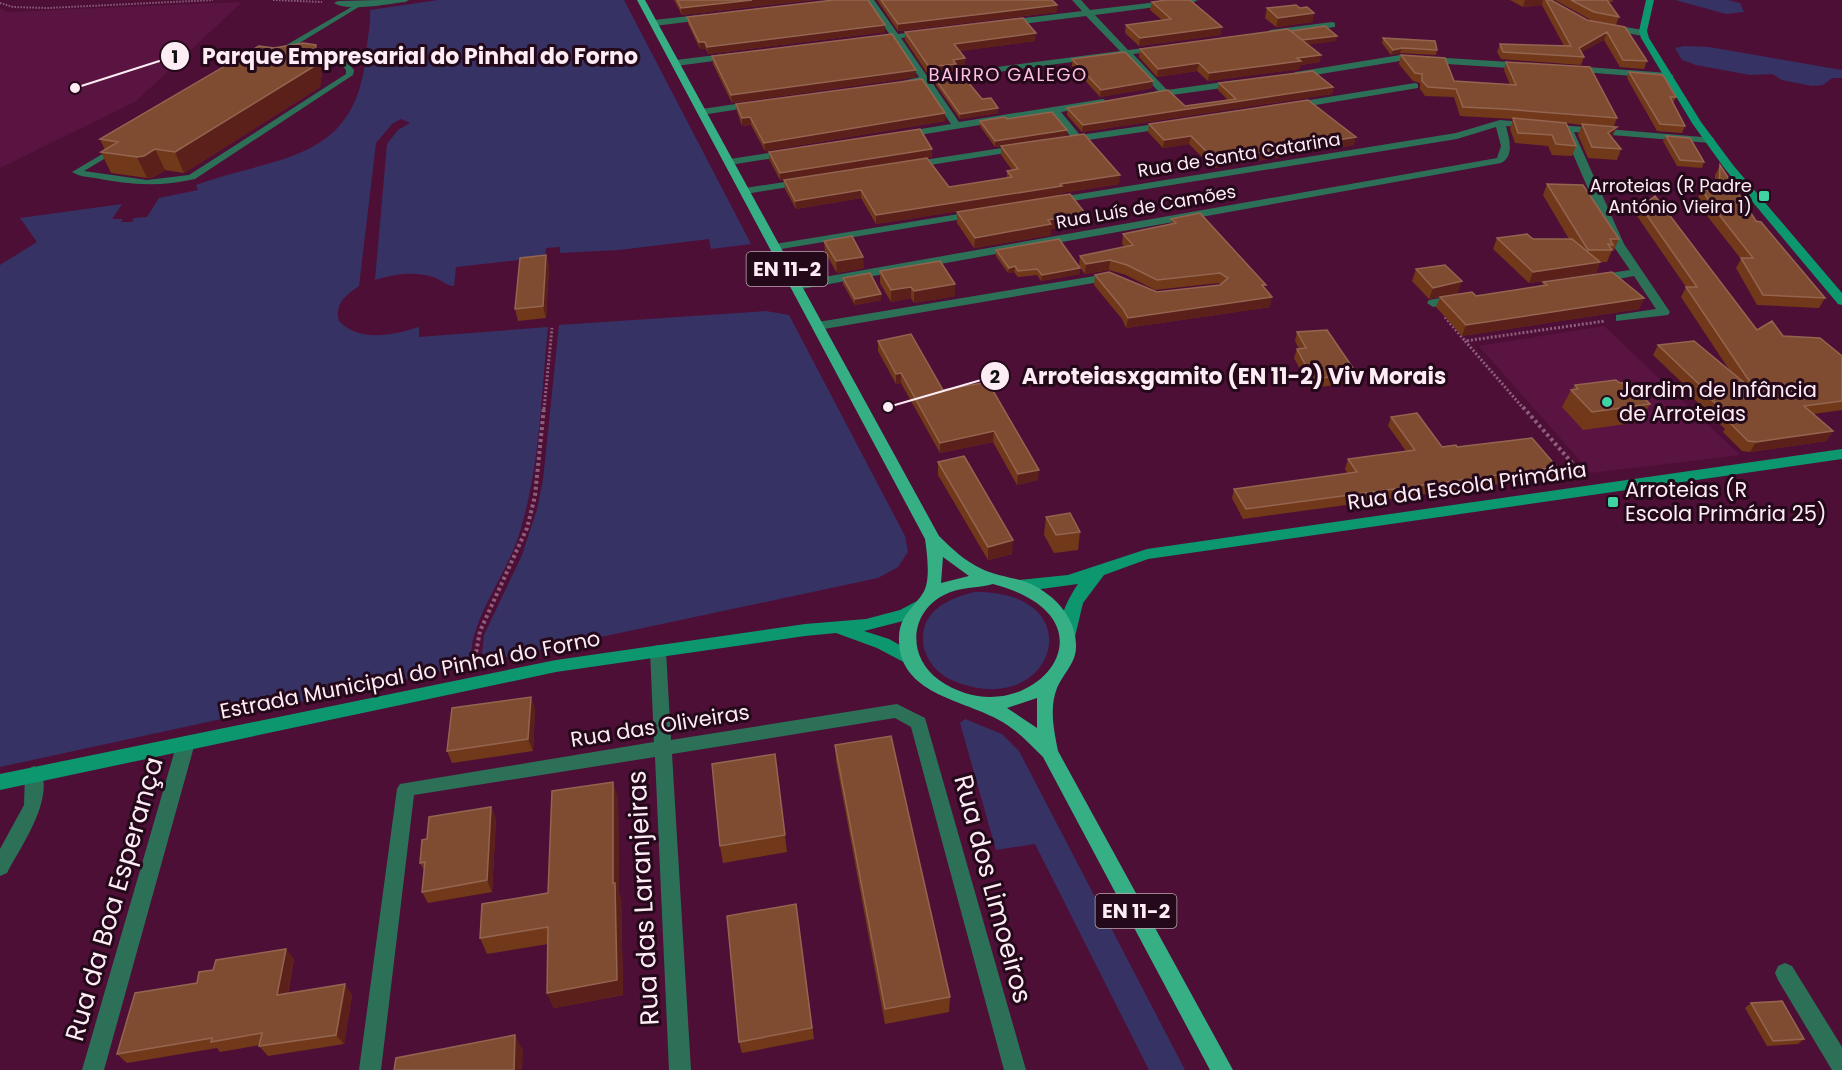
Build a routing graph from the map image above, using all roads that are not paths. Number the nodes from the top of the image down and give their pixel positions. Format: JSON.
{"nodes":[{"id":1,"x":405,"y":0,"type":"edge"},
{"id":2,"x":641,"y":0,"type":"edge"},
{"id":3,"x":870,"y":0,"type":"edge"},
{"id":4,"x":1076,"y":0,"type":"edge"},
{"id":5,"x":1194,"y":0,"type":"edge"},
{"id":6,"x":1650,"y":0,"type":"edge"},
{"id":7,"x":338,"y":3,"type":"road end"},
{"id":8,"x":360,"y":4,"type":"junction"},
{"id":9,"x":1088,"y":13,"type":"junction"},
{"id":10,"x":713,"y":16,"type":"edge"},
{"id":11,"x":654,"y":23,"type":"junction"},
{"id":12,"x":998,"y":24,"type":"edge"},
{"id":13,"x":1332,"y":25,"type":"dead end"},
{"id":14,"x":1599,"y":26,"type":"edge"},
{"id":15,"x":930,"y":32,"type":"edge"},
{"id":16,"x":1643,"y":33,"type":"junction"},
{"id":17,"x":1263,"y":34,"type":"edge"},
{"id":18,"x":896,"y":36,"type":"junction"},
{"id":19,"x":861,"y":41,"type":"edge"},
{"id":20,"x":1172,"y":46,"type":"edge"},
{"id":21,"x":284,"y":49,"type":"junction"},
{"id":22,"x":1126,"y":52,"type":"junction"},
{"id":23,"x":746,"y":55,"type":"edge"},
{"id":24,"x":264,"y":60,"type":"edge"},
{"id":25,"x":676,"y":63,"type":"junction"},
{"id":26,"x":1541,"y":67,"type":"edge"},
{"id":27,"x":1564,"y":69,"type":"edge"},
{"id":28,"x":1670,"y":76,"type":"junction"},
{"id":29,"x":1282,"y":77,"type":"edge"},
{"id":30,"x":925,"y":79,"type":"junction"},
{"id":31,"x":1249,"y":81,"type":"edge"},
{"id":32,"x":890,"y":84,"type":"edge"},
{"id":33,"x":1415,"y":86,"type":"edge"},
{"id":34,"x":1164,"y":92,"type":"junction"},
{"id":35,"x":1142,"y":96,"type":"edge"},
{"id":36,"x":1109,"y":101,"type":"edge"},
{"id":37,"x":761,"y":103,"type":"edge"},
{"id":38,"x":1275,"y":108,"type":"edge"},
{"id":39,"x":1053,"y":110,"type":"junction"},
{"id":40,"x":702,"y":111,"type":"junction"},
{"id":41,"x":1182,"y":123,"type":"edge"},
{"id":42,"x":1500,"y":123,"type":"junction"},
{"id":43,"x":957,"y":126,"type":"junction"},
{"id":44,"x":1567,"y":128,"type":"junction"},
{"id":45,"x":889,"y":136,"type":"edge"},
{"id":46,"x":1078,"y":139,"type":"junction"},
{"id":47,"x":1710,"y":140,"type":"junction"},
{"id":48,"x":125,"y":143,"type":"edge"},
{"id":49,"x":1055,"y":143,"type":"edge"},
{"id":50,"x":1032,"y":146,"type":"edge"},
{"id":51,"x":798,"y":151,"type":"edge"},
{"id":52,"x":730,"y":162,"type":"junction"},
{"id":53,"x":894,"y":168,"type":"edge"},
{"id":54,"x":814,"y":180,"type":"edge"},
{"id":55,"x":745,"y":191,"type":"junction"},
{"id":56,"x":1046,"y":203,"type":"edge"},
{"id":57,"x":987,"y":212,"type":"edge"},
{"id":58,"x":775,"y":246,"type":"junction"},
{"id":59,"x":1638,"y":272,"type":"junction"},
{"id":60,"x":1123,"y":279,"type":"edge"},
{"id":61,"x":1581,"y":281,"type":"edge"},
{"id":62,"x":796,"y":286,"type":"junction"},
{"id":63,"x":1467,"y":298,"type":"edge"},
{"id":64,"x":1842,"y":301,"type":"edge"},
{"id":65,"x":1433,"y":303,"type":"edge"},
{"id":66,"x":1620,"y":318,"type":"road end"},
{"id":67,"x":818,"y":326,"type":"junction"},
{"id":68,"x":1842,"y":454,"type":"edge"},
{"id":69,"x":933,"y":539,"type":"junction"},
{"id":70,"x":1100,"y":571,"type":"junction"},
{"id":71,"x":1011,"y":584,"type":"junction"},
{"id":72,"x":925,"y":601,"type":"junction"},
{"id":73,"x":832,"y":628,"type":"junction"},
{"id":74,"x":1068,"y":637,"type":"junction"},
{"id":75,"x":658,"y":651,"type":"junction"},
{"id":76,"x":912,"y":661,"type":"junction"},
{"id":77,"x":1055,"y":677,"type":"junction"},
{"id":78,"x":970,"y":700,"type":"junction"},
{"id":79,"x":919,"y":723,"type":"joint"},
{"id":80,"x":186,"y":743,"type":"junction"},
{"id":81,"x":662,"y":748,"type":"junction"},
{"id":82,"x":1049,"y":752,"type":"junction"},
{"id":83,"x":34,"y":774,"type":"junction"},
{"id":84,"x":0,"y":782,"type":"edge"},
{"id":85,"x":0,"y":867,"type":"edge"},
{"id":86,"x":1785,"y":973,"type":"dead end"},
{"id":87,"x":1842,"y":1067,"type":"edge"},
{"id":88,"x":93,"y":1070,"type":"edge"},
{"id":89,"x":370,"y":1070,"type":"edge"},
{"id":90,"x":680,"y":1070,"type":"edge"},
{"id":91,"x":1015,"y":1070,"type":"edge"},
{"id":92,"x":1222,"y":1070,"type":"edge"}],
"edges":[{"from":1,"to":8,"type":"street"},
{"from":2,"to":11,"type":"main road","number":"EN 11-2"},
{"from":3,"to":18,"type":"street"},
{"from":4,"to":9,"type":"street"},
{"from":5,"to":9,"type":"street"},
{"from":6,"to":16,"type":"street"},
{"from":7,"to":8,"type":"street"},
{"from":8,"to":21,"type":"lane"},
{"from":9,"to":12,"type":"street"},
{"from":9,"to":22,"type":"street"},
{"from":10,"to":11,"type":"street"},
{"from":11,"to":25,"type":"main road","number":"EN 11-2"},
{"from":13,"to":17,"type":"street"},
{"from":14,"to":16,"type":"street"},
{"from":15,"to":18,"type":"street"},
{"from":16,"to":28,"type":"street"},
{"from":18,"to":19,"type":"street"},
{"from":18,"to":30,"type":"street"},
{"from":20,"to":22,"type":"street"},
{"from":21,"to":24,"type":"lane"},
{"from":21,"to":48,"type":"lane"},
{"from":22,"to":30,"type":"street"},
{"from":22,"to":34,"type":"street"},
{"from":23,"to":25,"type":"street"},
{"from":25,"to":40,"type":"main road","number":"EN 11-2"},
{"from":26,"to":29,"type":"street"},
{"from":27,"to":28,"type":"street"},
{"from":28,"to":47,"type":"street"},
{"from":30,"to":32,"type":"street"},
{"from":30,"to":43,"type":"street"},
{"from":31,"to":34,"type":"street"},
{"from":33,"to":38,"type":"street"},
{"from":34,"to":35,"type":"street"},
{"from":36,"to":39,"type":"street"},
{"from":37,"to":40,"type":"street"},
{"from":39,"to":43,"type":"street"},
{"from":39,"to":46,"type":"street"},
{"from":40,"to":52,"type":"main road","number":"EN 11-2"},
{"from":41,"to":46,"type":"street"},
{"from":42,"to":44,"type":"street","name":"Rua de Santa Catarina"},
{"from":42,"to":56,"type":"street","name":"Rua de Santa Catarina"},
{"from":42,"to":62,"type":"street","name":"Rua Luís de Camões"},
{"from":43,"to":45,"type":"street"},
{"from":44,"to":47,"type":"street","name":"Rua de Santa Catarina"},
{"from":44,"to":59,"type":"street"},
{"from":46,"to":49,"type":"street"},
{"from":47,"to":64,"type":"street"},
{"from":50,"to":53,"type":"street"},
{"from":51,"to":52,"type":"street"},
{"from":52,"to":55,"type":"main road","number":"EN 11-2"},
{"from":54,"to":55,"type":"street"},
{"from":55,"to":58,"type":"main road","number":"EN 11-2"},
{"from":57,"to":58,"type":"street"},
{"from":58,"to":62,"type":"main road","number":"EN 11-2"},
{"from":59,"to":61,"type":"street"},
{"from":59,"to":66,"type":"street"},
{"from":60,"to":67,"type":"street"},
{"from":62,"to":67,"type":"main road","number":"EN 11-2"},
{"from":63,"to":65,"type":"street"},
{"from":67,"to":69,"type":"main road","number":"EN 11-2"},
{"from":68,"to":70,"type":"street","name":"Rua da Escola Primária"},
{"from":69,"to":71,"type":"main road","number":"EN 11-2"},
{"from":69,"to":72,"type":"main road","number":"EN 11-2"},
{"from":70,"to":71,"type":"street","name":"Rua da Escola Primária"},
{"from":70,"to":74,"type":"street","name":"Rua da Escola Primária"},
{"from":71,"to":72,"type":"main road","number":"EN 11-2"},
{"from":71,"to":74,"type":"main road","number":"EN 11-2"},
{"from":72,"to":73,"type":"street","name":"Estrada Municipal do Pinhal do Forno"},
{"from":72,"to":76,"type":"main road","number":"EN 11-2"},
{"from":73,"to":75,"type":"street","name":"Estrada Municipal do Pinhal do Forno"},
{"from":73,"to":76,"type":"street","name":"Estrada Municipal do Pinhal do Forno"},
{"from":74,"to":77,"type":"main road","number":"EN 11-2"},
{"from":75,"to":80,"type":"street","name":"Estrada Municipal do Pinhal do Forno"},
{"from":75,"to":81,"type":"street","name":"Rua das Laranjeiras"},
{"from":76,"to":78,"type":"main road","number":"EN 11-2"},
{"from":77,"to":78,"type":"main road","number":"EN 11-2"},
{"from":77,"to":82,"type":"main road","number":"EN 11-2"},
{"from":78,"to":82,"type":"main road","number":"EN 11-2"},
{"from":79,"to":81,"type":"street","name":"Rua das Oliveiras"},
{"from":79,"to":91,"type":"street","name":"Rua dos Limoeiros"},
{"from":80,"to":83,"type":"street","name":"Estrada Municipal do Pinhal do Forno"},
{"from":80,"to":88,"type":"street","name":"Rua da Boa Esperança"},
{"from":81,"to":89,"type":"street","name":"Rua das Oliveiras"},
{"from":81,"to":90,"type":"street","name":"Rua das Laranjeiras"},
{"from":82,"to":92,"type":"main road","number":"EN 11-2"},
{"from":83,"to":84,"type":"street","name":"Estrada Municipal do Pinhal do Forno"},
{"from":83,"to":85,"type":"street"},
{"from":86,"to":87,"type":"street"}]}
